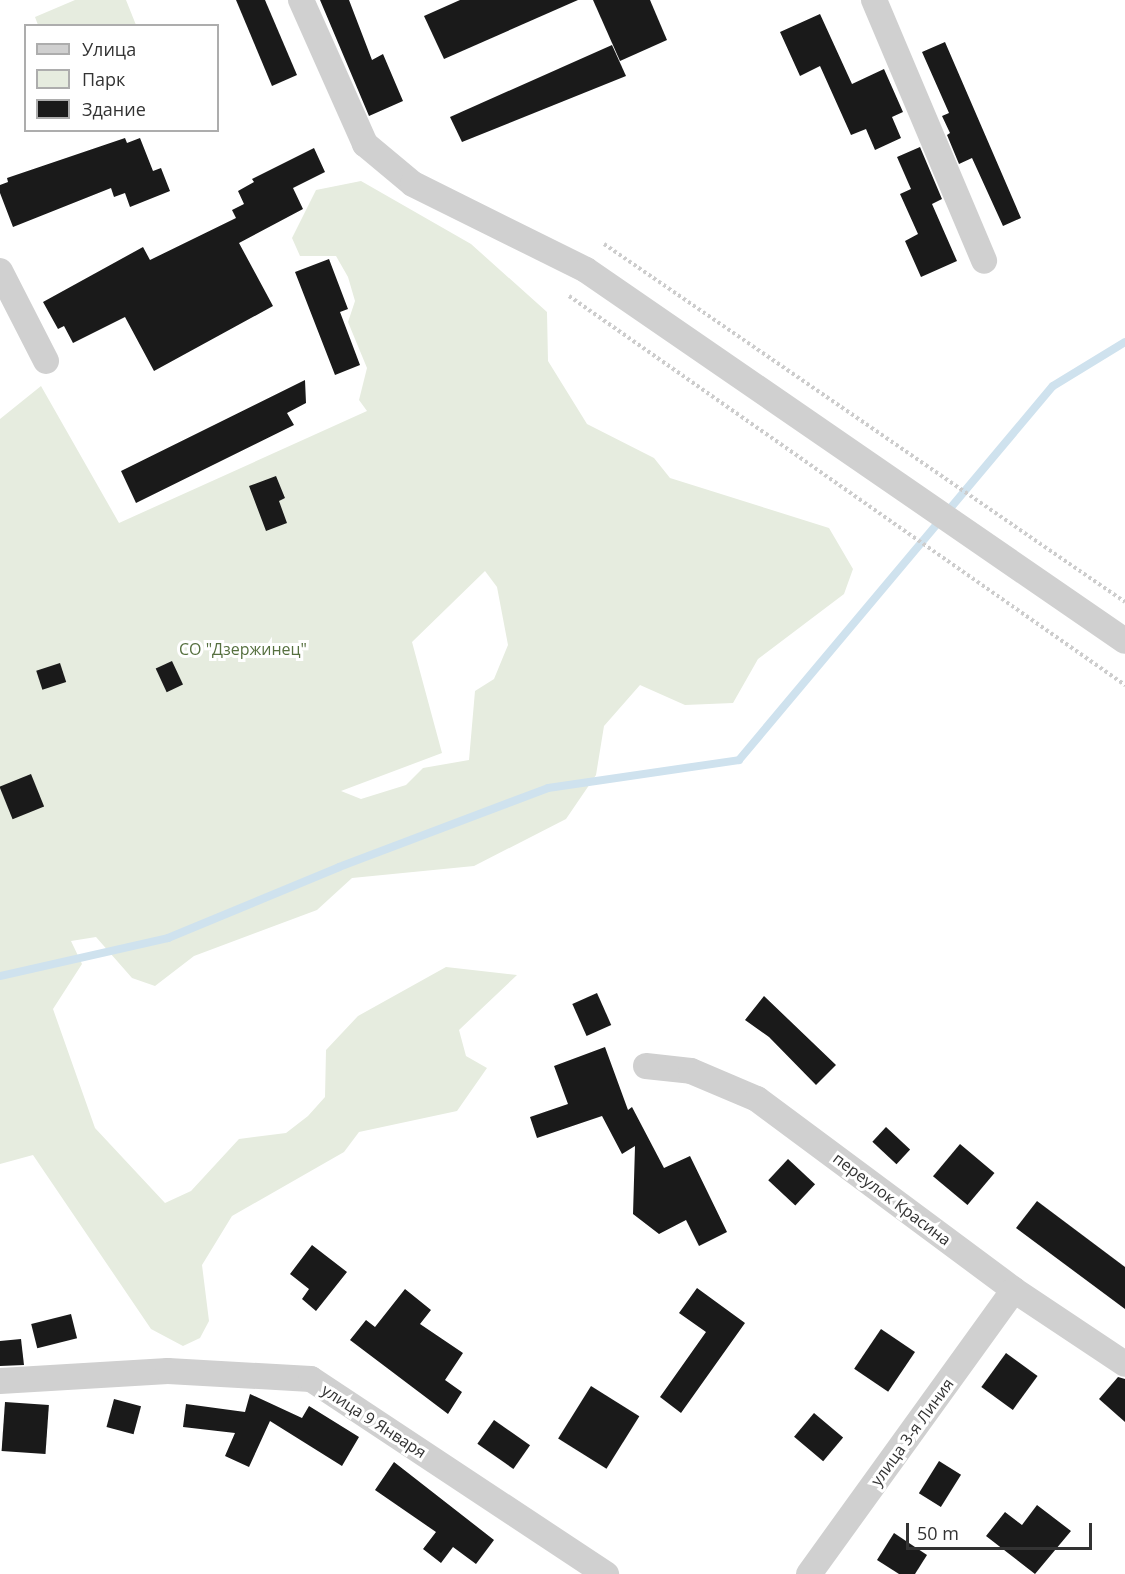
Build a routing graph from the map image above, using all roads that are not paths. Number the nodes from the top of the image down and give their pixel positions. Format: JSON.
{"nodes":[{"id":1,"x":301,"y":0,"type":"edge"},
{"id":2,"x":874,"y":0,"type":"edge"},
{"id":3,"x":984,"y":261,"type":"dead end"},
{"id":4,"x":0,"y":271,"type":"edge"},
{"id":5,"x":46,"y":361,"type":"dead end"},
{"id":6,"x":1125,"y":641,"type":"edge"},
{"id":7,"x":646,"y":1066,"type":"dead end"},
{"id":8,"x":1014,"y":1290,"type":"junction"},
{"id":9,"x":1125,"y":1364,"type":"edge"},
{"id":10,"x":0,"y":1381,"type":"edge"},
{"id":11,"x":606,"y":1574,"type":"edge"},
{"id":12,"x":809,"y":1574,"type":"edge"}],
"edges":[{"from":1,"to":6,"type":"street"},
{"from":2,"to":3,"type":"street"},
{"from":4,"to":5,"type":"street"},
{"from":7,"to":8,"type":"street","name":"переулок Красина"},
{"from":8,"to":9,"type":"street","name":"переулок Красина"},
{"from":8,"to":12,"type":"street","name":"улица 3-я Линия"},
{"from":10,"to":11,"type":"street","name":"улица 9 Января"}]}
